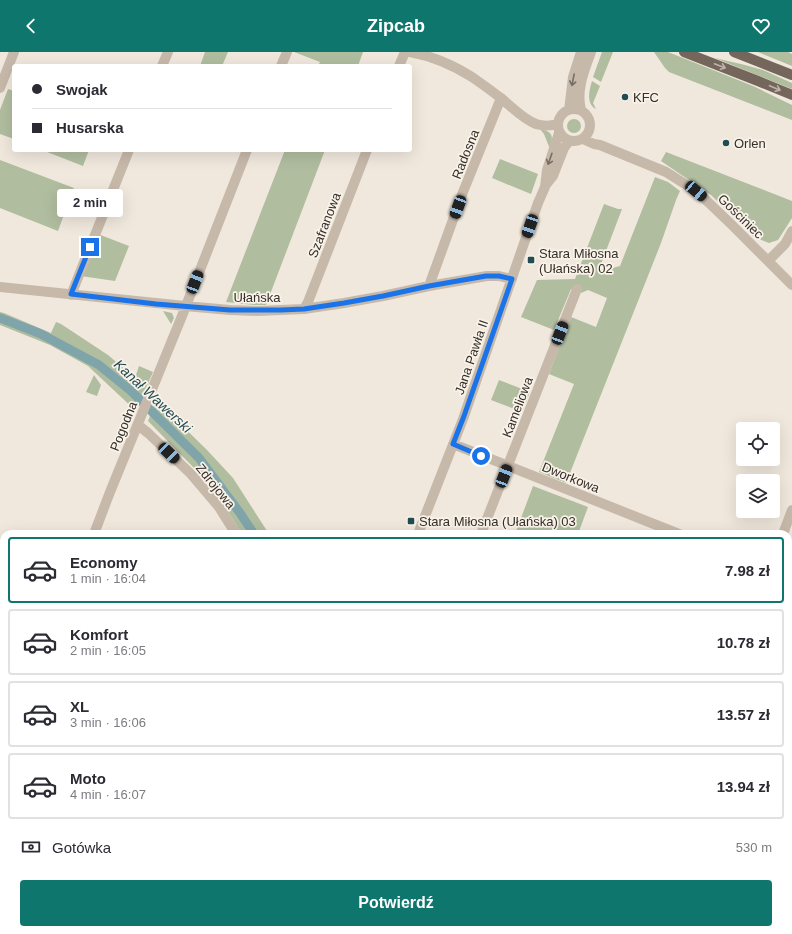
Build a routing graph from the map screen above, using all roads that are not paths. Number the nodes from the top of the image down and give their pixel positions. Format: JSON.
{"nodes":[{"id":1,"x":14,"y":52,"type":"edge"},
{"id":2,"x":168,"y":52,"type":"edge"},
{"id":3,"x":287,"y":52,"type":"edge"},
{"id":4,"x":405,"y":52,"type":"edge"},
{"id":5,"x":410,"y":52,"type":"edge"},
{"id":6,"x":581,"y":52,"type":"edge"},
{"id":7,"x":591,"y":52,"type":"edge"},
{"id":8,"x":684,"y":52,"type":"edge"},
{"id":9,"x":734,"y":52,"type":"edge"},
{"id":10,"x":163,"y":64,"type":"edge"},
{"id":11,"x":283,"y":64,"type":"edge"},
{"id":12,"x":400,"y":64,"type":"edge"},
{"id":13,"x":792,"y":75,"type":"edge"},
{"id":14,"x":0,"y":88,"type":"edge"},
{"id":15,"x":792,"y":95,"type":"edge"},
{"id":16,"x":501,"y":98,"type":"junction"},
{"id":17,"x":569,"y":110,"type":"junction"},
{"id":18,"x":581,"y":110,"type":"junction"},
{"id":19,"x":558,"y":128,"type":"junction"},
{"id":20,"x":586,"y":135,"type":"junction"},
{"id":21,"x":569,"y":141,"type":"junction"},
{"id":22,"x":128,"y":152,"type":"edge"},
{"id":23,"x":246,"y":152,"type":"edge"},
{"id":24,"x":366,"y":152,"type":"edge"},
{"id":25,"x":545,"y":187,"type":"junction"},
{"id":26,"x":792,"y":231,"type":"edge"},
{"id":27,"x":768,"y":261,"type":"junction"},
{"id":28,"x":512,"y":279,"type":"junction"},
{"id":29,"x":792,"y":285,"type":"edge"},
{"id":30,"x":429,"y":286,"type":"junction"},
{"id":31,"x":0,"y":287,"type":"edge"},
{"id":32,"x":577,"y":290,"type":"dead end"},
{"id":33,"x":71,"y":294,"type":"junction"},
{"id":34,"x":186,"y":306,"type":"junction"},
{"id":35,"x":304,"y":309,"type":"junction"},
{"id":36,"x":138,"y":425,"type":"junction"},
{"id":37,"x":453,"y":444,"type":"junction"},
{"id":38,"x":508,"y":466,"type":"junction"},
{"id":39,"x":792,"y":510,"type":"edge"},
{"id":40,"x":96,"y":530,"type":"edge"},
{"id":41,"x":233,"y":530,"type":"edge"},
{"id":42,"x":420,"y":530,"type":"edge"},
{"id":43,"x":483,"y":530,"type":"edge"},
{"id":44,"x":669,"y":530,"type":"edge"},
{"id":45,"x":784,"y":530,"type":"edge"}],
"edges":[{"from":1,"to":14,"type":"street"},
{"from":2,"to":10,"type":"street"},
{"from":3,"to":11,"type":"street"},
{"from":4,"to":12,"type":"street"},
{"from":5,"to":16,"type":"street"},
{"from":6,"to":17,"type":"street","one_way":true},
{"from":7,"to":18,"type":"street"},
{"from":8,"to":15,"type":"main road","one_way":true},
{"from":9,"to":13,"type":"main road"},
{"from":16,"to":19,"type":"street"},
{"from":16,"to":30,"type":"street","name":"Radosna"},
{"from":17,"to":18,"type":"street"},
{"from":17,"to":19,"type":"street"},
{"from":18,"to":20,"type":"street"},
{"from":19,"to":21,"type":"street"},
{"from":19,"to":25,"type":"street","name":"Jana Pawła II","one_way":true},
{"from":20,"to":21,"type":"street"},
{"from":20,"to":27,"type":"street","name":"Gościniec"},
{"from":21,"to":25,"type":"street","name":"Jana Pawła II"},
{"from":22,"to":33,"type":"street"},
{"from":23,"to":34,"type":"street","name":"Pogodna"},
{"from":24,"to":35,"type":"street","name":"Szafranowa"},
{"from":25,"to":28,"type":"street","name":"Jana Pawła II"},
{"from":26,"to":27,"type":"street"},
{"from":27,"to":29,"type":"street","name":"Gościniec"},
{"from":28,"to":30,"type":"street","name":"Ułańska"},
{"from":28,"to":37,"type":"street","name":"Jana Pawła II"},
{"from":30,"to":35,"type":"street","name":"Ułańska"},
{"from":31,"to":33,"type":"street","name":"Ułańska"},
{"from":32,"to":38,"type":"street","name":"Kameliowa"},
{"from":33,"to":34,"type":"street","name":"Ułańska"},
{"from":34,"to":35,"type":"street","name":"Ułańska"},
{"from":34,"to":36,"type":"street","name":"Pogodna"},
{"from":36,"to":40,"type":"street","name":"Pogodna"},
{"from":36,"to":41,"type":"street","name":"Zdrojowa"},
{"from":37,"to":38,"type":"street","name":"Dworkowa"},
{"from":37,"to":42,"type":"street","name":"Jana Pawła II"},
{"from":38,"to":43,"type":"street","name":"Kameliowa"},
{"from":38,"to":44,"type":"street","name":"Dworkowa"},
{"from":39,"to":45,"type":"street"}]}
